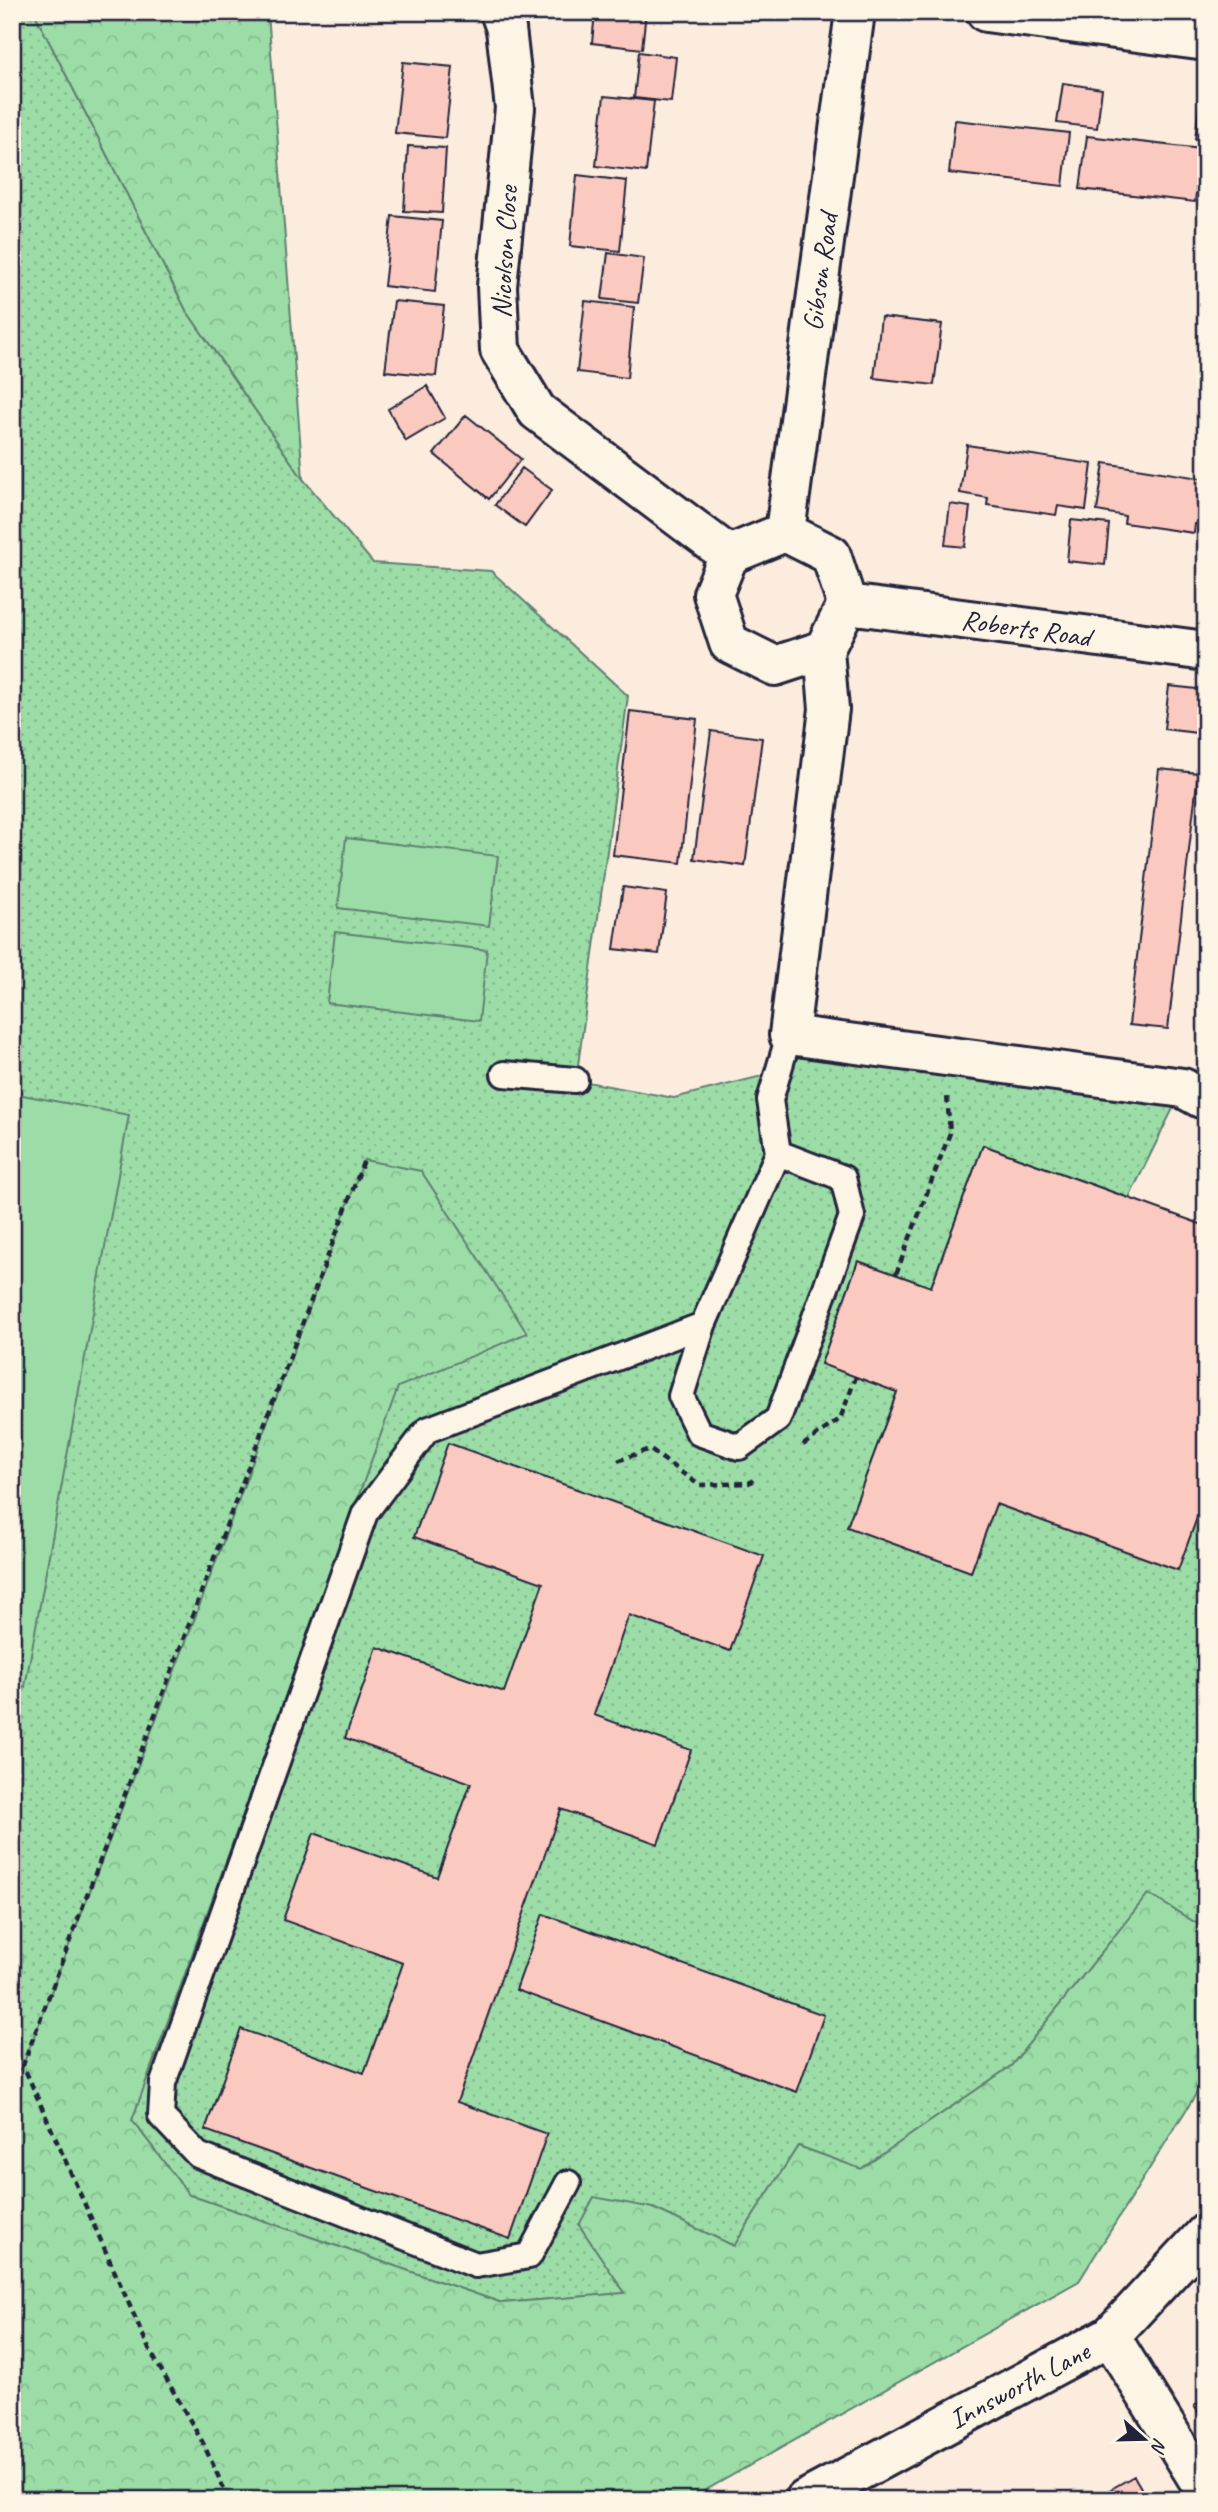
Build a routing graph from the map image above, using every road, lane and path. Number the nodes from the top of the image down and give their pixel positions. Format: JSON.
{"nodes":[{"id":1,"x":500,"y":12,"type":"edge"},
{"id":2,"x":855,"y":12,"type":"edge"},
{"id":3,"x":986,"y":12,"type":"edge"},
{"id":4,"x":1206,"y":41,"type":"edge"},
{"id":5,"x":785,"y":532,"type":"junction"},
{"id":6,"x":729,"y":555,"type":"junction"},
{"id":7,"x":847,"y":604,"type":"junction"},
{"id":8,"x":824,"y":650,"type":"junction"},
{"id":9,"x":1206,"y":651,"type":"edge"},
{"id":10,"x":789,"y":1035,"type":"junction"},
{"id":11,"x":933,"y":1054,"type":"junction"},
{"id":12,"x":504,"y":1074,"type":"dead end"},
{"id":13,"x":575,"y":1080,"type":"dead end"},
{"id":14,"x":1204,"y":1100,"type":"edge"},
{"id":15,"x":778,"y":1153,"type":"junction"},
{"id":16,"x":364,"y":1160,"type":"dead end"},
{"id":17,"x":896,"y":1274,"type":"dead end"},
{"id":18,"x":703,"y":1325,"type":"junction"},
{"id":19,"x":568,"y":2183,"type":"dead end"},
{"id":20,"x":1206,"y":2233,"type":"edge"},
{"id":21,"x":1110,"y":2336,"type":"junction"},
{"id":22,"x":1206,"y":2492,"type":"edge"},
{"id":23,"x":229,"y":2500,"type":"edge"},
{"id":24,"x":805,"y":2500,"type":"edge"}],
"edges":[{"from":1,"to":6,"type":"street","name":"Nicolson Close"},
{"from":2,"to":5,"type":"street","name":"Gibson Road"},
{"from":3,"to":4,"type":"street"},
{"from":5,"to":6,"type":"street"},
{"from":5,"to":7,"type":"street"},
{"from":6,"to":8,"type":"street"},
{"from":7,"to":8,"type":"street"},
{"from":7,"to":9,"type":"street","name":"Roberts Road"},
{"from":8,"to":10,"type":"street"},
{"from":10,"to":11,"type":"street"},
{"from":10,"to":15,"type":"lane"},
{"from":11,"to":14,"type":"street"},
{"from":11,"to":17,"type":"path"},
{"from":12,"to":13,"type":"lane"},
{"from":15,"to":18,"type":"lane"},
{"from":15,"to":18,"type":"lane"},
{"from":16,"to":23,"type":"path"},
{"from":18,"to":19,"type":"lane"},
{"from":20,"to":21,"type":"street","name":"Innsworth Lane"},
{"from":21,"to":22,"type":"street"},
{"from":21,"to":24,"type":"street","name":"Innsworth Lane"}]}
